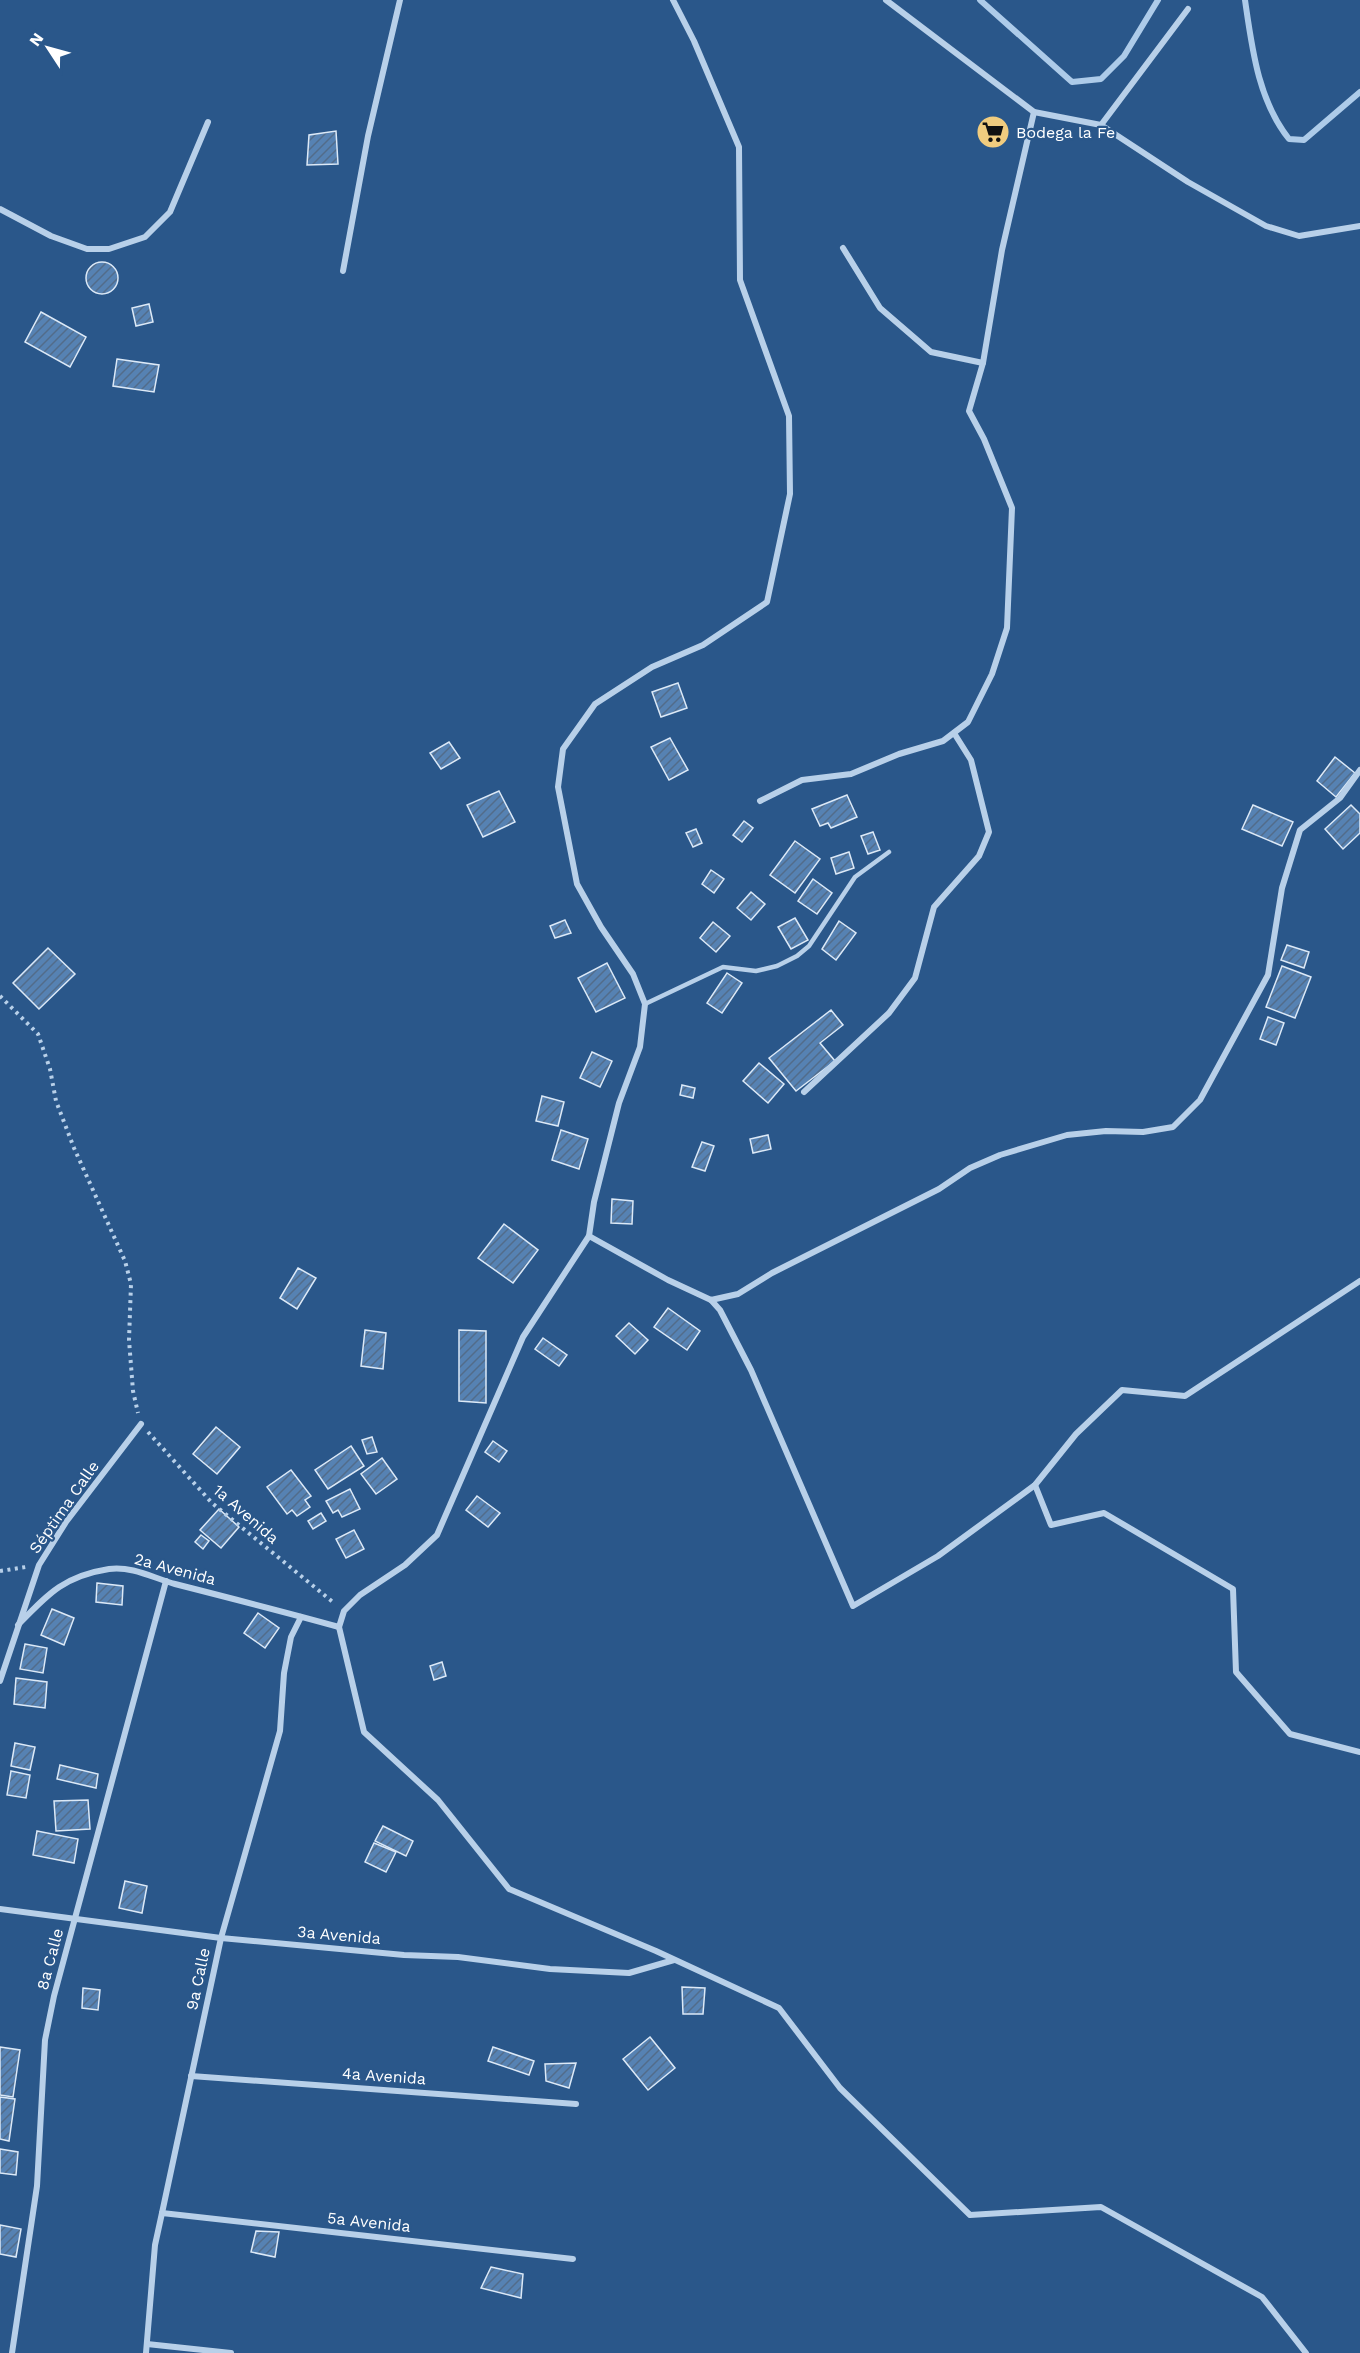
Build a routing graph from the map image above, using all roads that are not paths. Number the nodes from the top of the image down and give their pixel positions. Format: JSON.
{"nodes":[{"id":1,"x":400,"y":0,"type":"edge"},
{"id":2,"x":674,"y":0,"type":"edge"},
{"id":3,"x":886,"y":0,"type":"edge"},
{"id":4,"x":1188,"y":9,"type":"dead end"},
{"id":5,"x":1034,"y":112,"type":"junction"},
{"id":6,"x":208,"y":122,"type":"dead end"},
{"id":7,"x":1101,"y":125,"type":"junction"},
{"id":8,"x":0,"y":209,"type":"edge"},
{"id":9,"x":1360,"y":226,"type":"edge"},
{"id":10,"x":843,"y":248,"type":"dead end"},
{"id":11,"x":343,"y":272,"type":"dead end"},
{"id":12,"x":983,"y":363,"type":"junction"},
{"id":13,"x":954,"y":733,"type":"junction"},
{"id":14,"x":1360,"y":770,"type":"edge"},
{"id":15,"x":760,"y":801,"type":"dead end"},
{"id":16,"x":889,"y":852,"type":"dead end"},
{"id":17,"x":645,"y":1005,"type":"junction"},
{"id":18,"x":804,"y":1092,"type":"dead end"},
{"id":19,"x":589,"y":1236,"type":"junction"},
{"id":20,"x":1360,"y":1281,"type":"edge"},
{"id":21,"x":711,"y":1300,"type":"junction"},
{"id":22,"x":141,"y":1424,"type":"road end"},
{"id":23,"x":1035,"y":1485,"type":"junction"},
{"id":24,"x":166,"y":1581,"type":"junction"},
{"id":25,"x":301,"y":1617,"type":"junction"},
{"id":26,"x":18,"y":1625,"type":"junction"},
{"id":27,"x":339,"y":1627,"type":"junction"},
{"id":28,"x":0,"y":1681,"type":"edge"},
{"id":29,"x":1360,"y":1752,"type":"edge"},
{"id":30,"x":0,"y":1909,"type":"edge"},
{"id":31,"x":74,"y":1919,"type":"junction"},
{"id":32,"x":221,"y":1938,"type":"junction"},
{"id":33,"x":675,"y":1960,"type":"junction"},
{"id":34,"x":191,"y":2076,"type":"junction"},
{"id":35,"x":576,"y":2104,"type":"dead end"},
{"id":36,"x":162,"y":2213,"type":"junction"},
{"id":37,"x":573,"y":2259,"type":"dead end"},
{"id":38,"x":147,"y":2344,"type":"junction"},
{"id":39,"x":12,"y":2353,"type":"edge"},
{"id":40,"x":146,"y":2353,"type":"edge"},
{"id":41,"x":231,"y":2353,"type":"edge"},
{"id":42,"x":1306,"y":2353,"type":"edge"}],
"edges":[{"from":1,"to":11,"type":"street"},
{"from":2,"to":17,"type":"street"},
{"from":3,"to":5,"type":"street"},
{"from":4,"to":7,"type":"street"},
{"from":5,"to":7,"type":"street"},
{"from":5,"to":12,"type":"street"},
{"from":6,"to":8,"type":"street"},
{"from":7,"to":9,"type":"street"},
{"from":10,"to":12,"type":"street"},
{"from":12,"to":13,"type":"street"},
{"from":13,"to":15,"type":"street"},
{"from":13,"to":18,"type":"street"},
{"from":14,"to":21,"type":"street"},
{"from":16,"to":17,"type":"lane"},
{"from":17,"to":19,"type":"street"},
{"from":19,"to":21,"type":"street"},
{"from":19,"to":27,"type":"street"},
{"from":20,"to":23,"type":"street"},
{"from":21,"to":23,"type":"street"},
{"from":22,"to":26,"type":"street","name":"Séptima Calle"},
{"from":23,"to":29,"type":"street"},
{"from":24,"to":25,"type":"street","name":"2a Avenida"},
{"from":24,"to":26,"type":"street","name":"2a Avenida"},
{"from":24,"to":31,"type":"street","name":"8a Calle"},
{"from":25,"to":27,"type":"street","name":"2a Avenida"},
{"from":25,"to":32,"type":"street","name":"9a Calle"},
{"from":26,"to":28,"type":"street","name":"Séptima Calle"},
{"from":27,"to":33,"type":"street"},
{"from":30,"to":31,"type":"street","name":"3a Avenida"},
{"from":31,"to":32,"type":"street","name":"3a Avenida"},
{"from":31,"to":39,"type":"street","name":"8a Calle"},
{"from":32,"to":33,"type":"street","name":"3a Avenida"},
{"from":32,"to":34,"type":"street","name":"9a Calle"},
{"from":33,"to":42,"type":"street"},
{"from":34,"to":35,"type":"street","name":"4a Avenida"},
{"from":34,"to":36,"type":"street","name":"9a Calle"},
{"from":36,"to":37,"type":"street","name":"5a Avenida"},
{"from":36,"to":38,"type":"street","name":"9a Calle"},
{"from":38,"to":40,"type":"street","name":"9a Calle"},
{"from":38,"to":41,"type":"street"}]}
